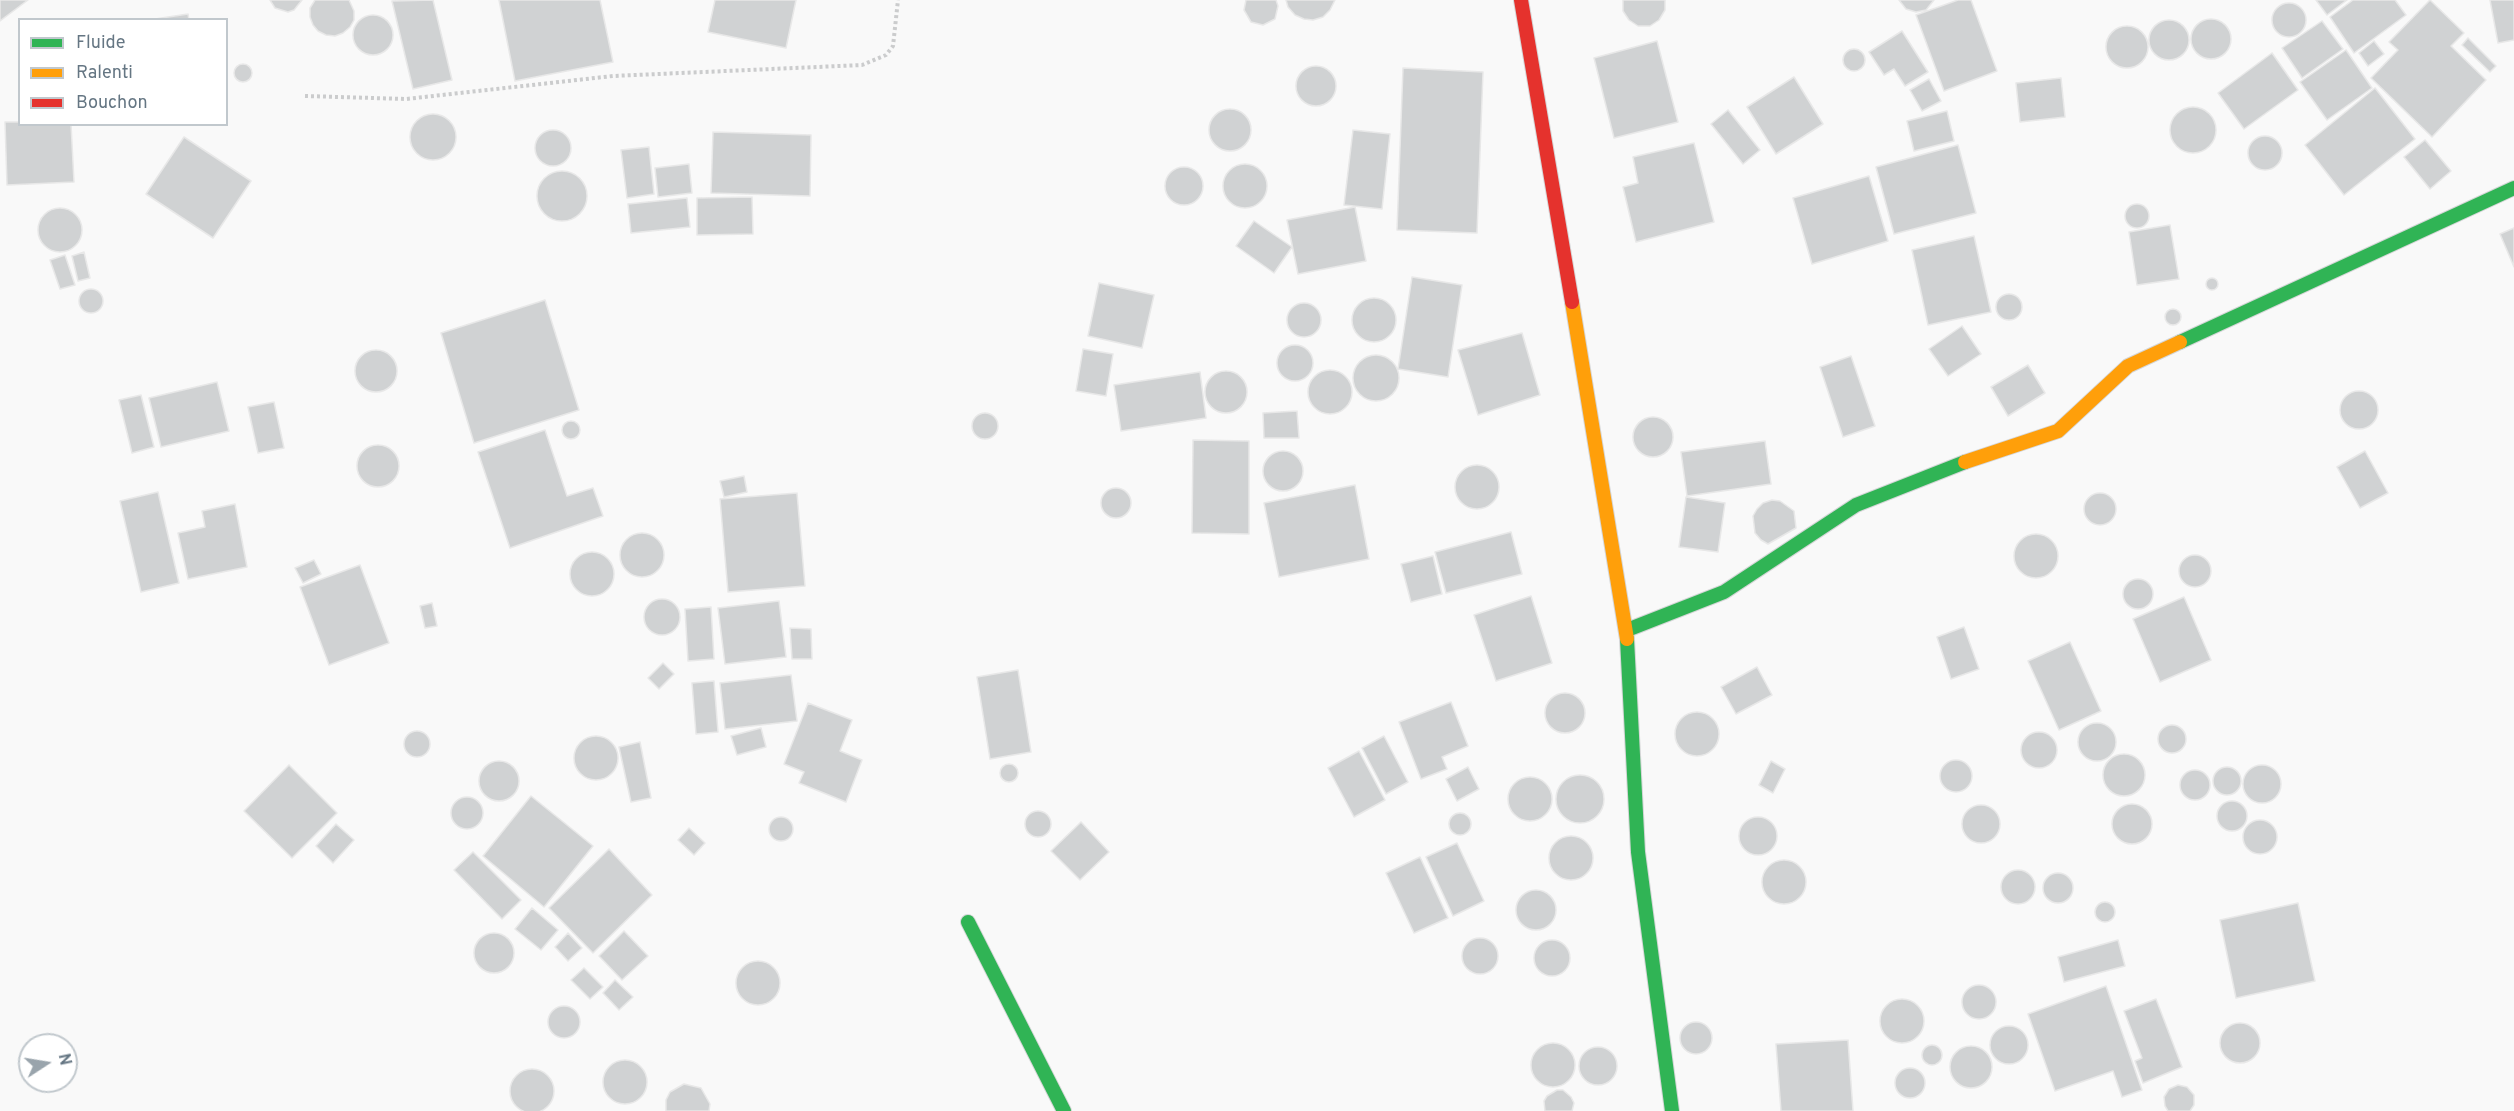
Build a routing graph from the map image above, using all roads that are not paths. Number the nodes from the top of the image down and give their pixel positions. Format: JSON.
{"nodes":[{"id":1,"x":1521,"y":0,"type":"edge"},
{"id":2,"x":2514,"y":188,"type":"edge"},
{"id":3,"x":1627,"y":630,"type":"junction"},
{"id":4,"x":968,"y":922,"type":"dead end"},
{"id":5,"x":1064,"y":1111,"type":"edge"},
{"id":6,"x":1672,"y":1111,"type":"edge"}],
"edges":[{"from":1,"to":3,"type":"street"},
{"from":2,"to":3,"type":"street"},
{"from":3,"to":6,"type":"street"},
{"from":4,"to":5,"type":"street"}]}
